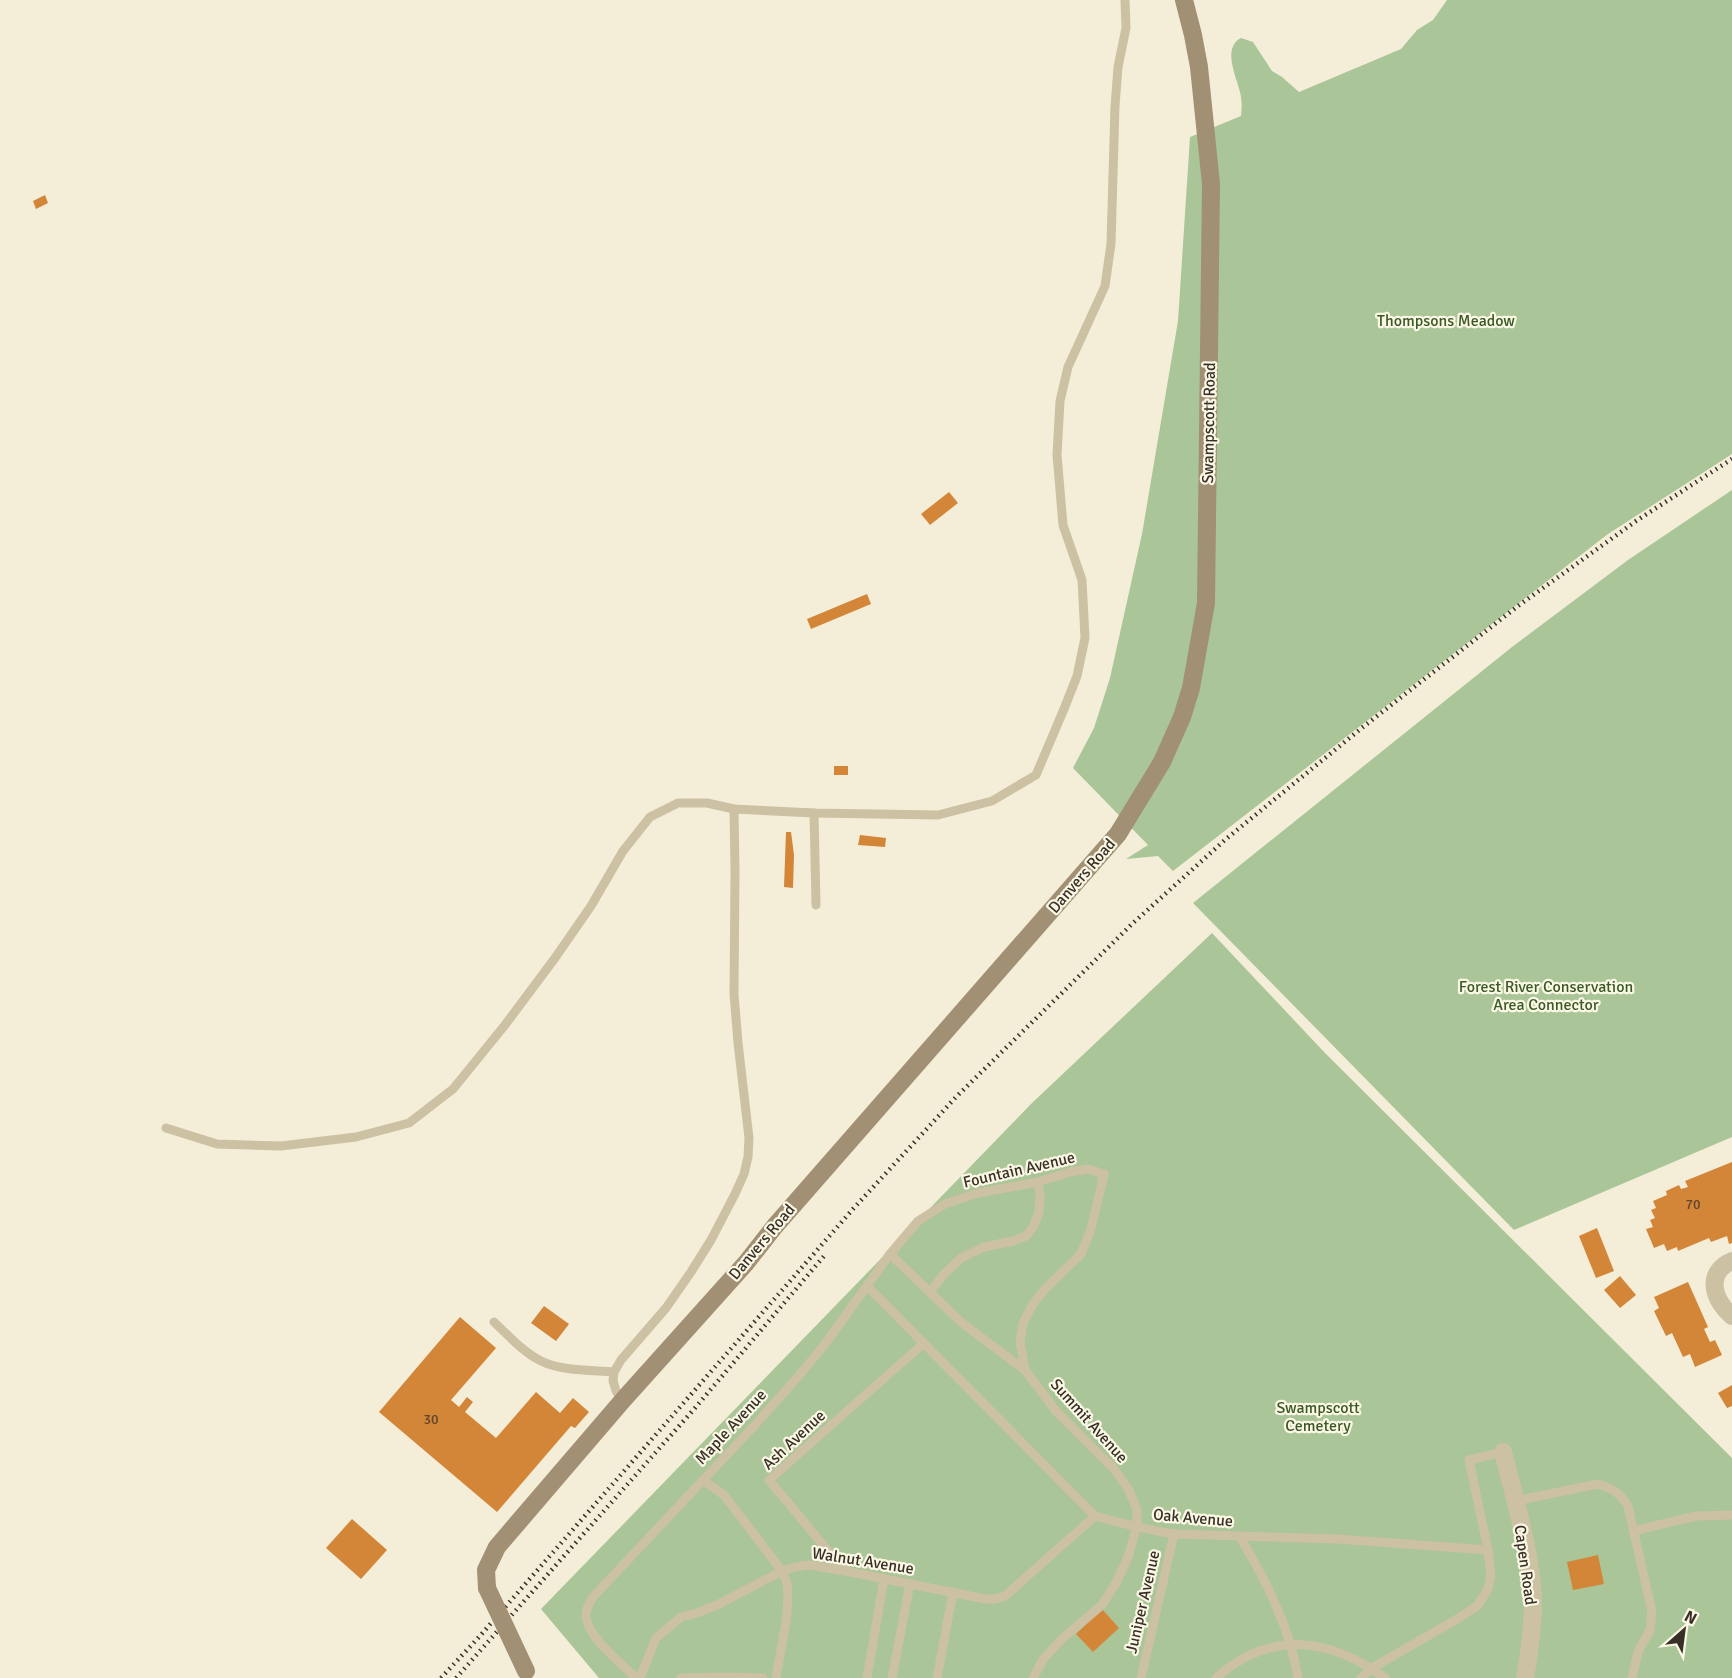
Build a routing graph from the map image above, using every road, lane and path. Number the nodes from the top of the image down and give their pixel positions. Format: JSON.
{"nodes":[{"id":1,"x":1125,"y":0,"type":"edge"},
{"id":2,"x":1184,"y":0,"type":"edge"},
{"id":3,"x":734,"y":809,"type":"junction"},
{"id":4,"x":814,"y":813,"type":"junction"},
{"id":5,"x":1122,"y":830,"type":"joint"},
{"id":6,"x":816,"y":905,"type":"dead end"},
{"id":7,"x":166,"y":1128,"type":"dead end"},
{"id":8,"x":1104,"y":1174,"type":"joint"},
{"id":9,"x":1038,"y":1182,"type":"junction"},
{"id":10,"x":890,"y":1254,"type":"junction"},
{"id":11,"x":1732,"y":1261,"type":"edge"},
{"id":12,"x":867,"y":1286,"type":"junction"},
{"id":13,"x":930,"y":1292,"type":"junction"},
{"id":14,"x":1732,"y":1316,"type":"edge"},
{"id":15,"x":494,"y":1322,"type":"dead end"},
{"id":16,"x":924,"y":1343,"type":"junction"},
{"id":17,"x":1025,"y":1370,"type":"junction"},
{"id":18,"x":614,"y":1372,"type":"junction"},
{"id":19,"x":622,"y":1400,"type":"junction"},
{"id":20,"x":1503,"y":1452,"type":"joint"},
{"id":21,"x":703,"y":1480,"type":"junction"},
{"id":22,"x":1515,"y":1501,"type":"junction"},
{"id":23,"x":1732,"y":1515,"type":"edge"},
{"id":24,"x":1095,"y":1516,"type":"junction"},
{"id":25,"x":1137,"y":1526,"type":"junction"},
{"id":26,"x":1633,"y":1531,"type":"junction"},
{"id":27,"x":1174,"y":1534,"type":"junction"},
{"id":28,"x":1240,"y":1537,"type":"junction"},
{"id":29,"x":1488,"y":1550,"type":"junction"},
{"id":30,"x":782,"y":1571,"type":"junction"},
{"id":31,"x":844,"y":1571,"type":"junction"},
{"id":32,"x":884,"y":1579,"type":"junction"},
{"id":33,"x":910,"y":1584,"type":"junction"},
{"id":34,"x":953,"y":1592,"type":"junction"},
{"id":35,"x":1290,"y":1644,"type":"junction"},
{"id":36,"x":1372,"y":1668,"type":"junction"},
{"id":37,"x":527,"y":1674,"type":"edge"},
{"id":38,"x":638,"y":1678,"type":"edge"},
{"id":39,"x":681,"y":1678,"type":"edge"},
{"id":40,"x":764,"y":1678,"type":"edge"},
{"id":41,"x":776,"y":1678,"type":"edge"},
{"id":42,"x":867,"y":1678,"type":"edge"},
{"id":43,"x":892,"y":1678,"type":"edge"},
{"id":44,"x":937,"y":1678,"type":"edge"},
{"id":45,"x":1033,"y":1678,"type":"edge"},
{"id":46,"x":1141,"y":1678,"type":"edge"},
{"id":47,"x":1216,"y":1678,"type":"edge"},
{"id":48,"x":1298,"y":1678,"type":"edge"},
{"id":49,"x":1361,"y":1678,"type":"edge"},
{"id":50,"x":1385,"y":1678,"type":"edge"},
{"id":51,"x":1525,"y":1678,"type":"edge"},
{"id":52,"x":1632,"y":1678,"type":"edge"}],
"edges":[{"from":1,"to":4,"type":"lane"},
{"from":2,"to":5,"type":"street","name":"Swampscott Road"},
{"from":3,"to":4,"type":"lane"},
{"from":3,"to":7,"type":"lane"},
{"from":3,"to":18,"type":"lane"},
{"from":4,"to":6,"type":"lane"},
{"from":5,"to":19,"type":"street","name":"Danvers Road"},
{"from":8,"to":9,"type":"lane","name":"Fountain Avenue"},
{"from":8,"to":17,"type":"lane","name":"Summit Avenue"},
{"from":9,"to":10,"type":"lane","name":"Fountain Avenue"},
{"from":9,"to":13,"type":"lane"},
{"from":10,"to":12,"type":"lane","name":"Maple Avenue"},
{"from":10,"to":13,"type":"lane"},
{"from":11,"to":14,"type":"street"},
{"from":12,"to":16,"type":"lane"},
{"from":12,"to":21,"type":"lane","name":"Maple Avenue"},
{"from":13,"to":17,"type":"lane"},
{"from":15,"to":18,"type":"lane"},
{"from":16,"to":24,"type":"lane"},
{"from":16,"to":31,"type":"lane","name":"Ash Avenue"},
{"from":17,"to":25,"type":"lane","name":"Summit Avenue"},
{"from":18,"to":19,"type":"lane"},
{"from":19,"to":37,"type":"street","name":"Danvers Road","bridge":true},
{"from":20,"to":22,"type":"street","name":"Capen Road"},
{"from":20,"to":29,"type":"lane"},
{"from":21,"to":30,"type":"lane"},
{"from":21,"to":38,"type":"lane","name":"Maple Avenue"},
{"from":22,"to":26,"type":"lane"},
{"from":22,"to":51,"type":"street","name":"Capen Road"},
{"from":23,"to":26,"type":"lane"},
{"from":24,"to":25,"type":"lane","name":"Oak Avenue"},
{"from":24,"to":34,"type":"lane","name":"Walnut Avenue"},
{"from":25,"to":27,"type":"lane","name":"Oak Avenue"},
{"from":25,"to":45,"type":"lane","name":"Summit Avenue"},
{"from":26,"to":52,"type":"lane"},
{"from":27,"to":28,"type":"lane","name":"Oak Avenue"},
{"from":27,"to":46,"type":"lane","name":"Juniper Avenue"},
{"from":28,"to":29,"type":"lane","name":"Oak Avenue"},
{"from":28,"to":35,"type":"lane"},
{"from":29,"to":36,"type":"lane"},
{"from":30,"to":31,"type":"lane","name":"Walnut Avenue"},
{"from":30,"to":38,"type":"lane","name":"Walnut Avenue"},
{"from":30,"to":41,"type":"lane"},
{"from":31,"to":32,"type":"lane","name":"Walnut Avenue"},
{"from":32,"to":33,"type":"lane","name":"Walnut Avenue"},
{"from":32,"to":42,"type":"lane"},
{"from":33,"to":34,"type":"lane","name":"Walnut Avenue"},
{"from":33,"to":43,"type":"lane"},
{"from":34,"to":44,"type":"lane"},
{"from":35,"to":36,"type":"lane"},
{"from":35,"to":47,"type":"lane"},
{"from":35,"to":48,"type":"lane"},
{"from":36,"to":49,"type":"lane"},
{"from":36,"to":50,"type":"lane"},
{"from":39,"to":40,"type":"lane"}]}
